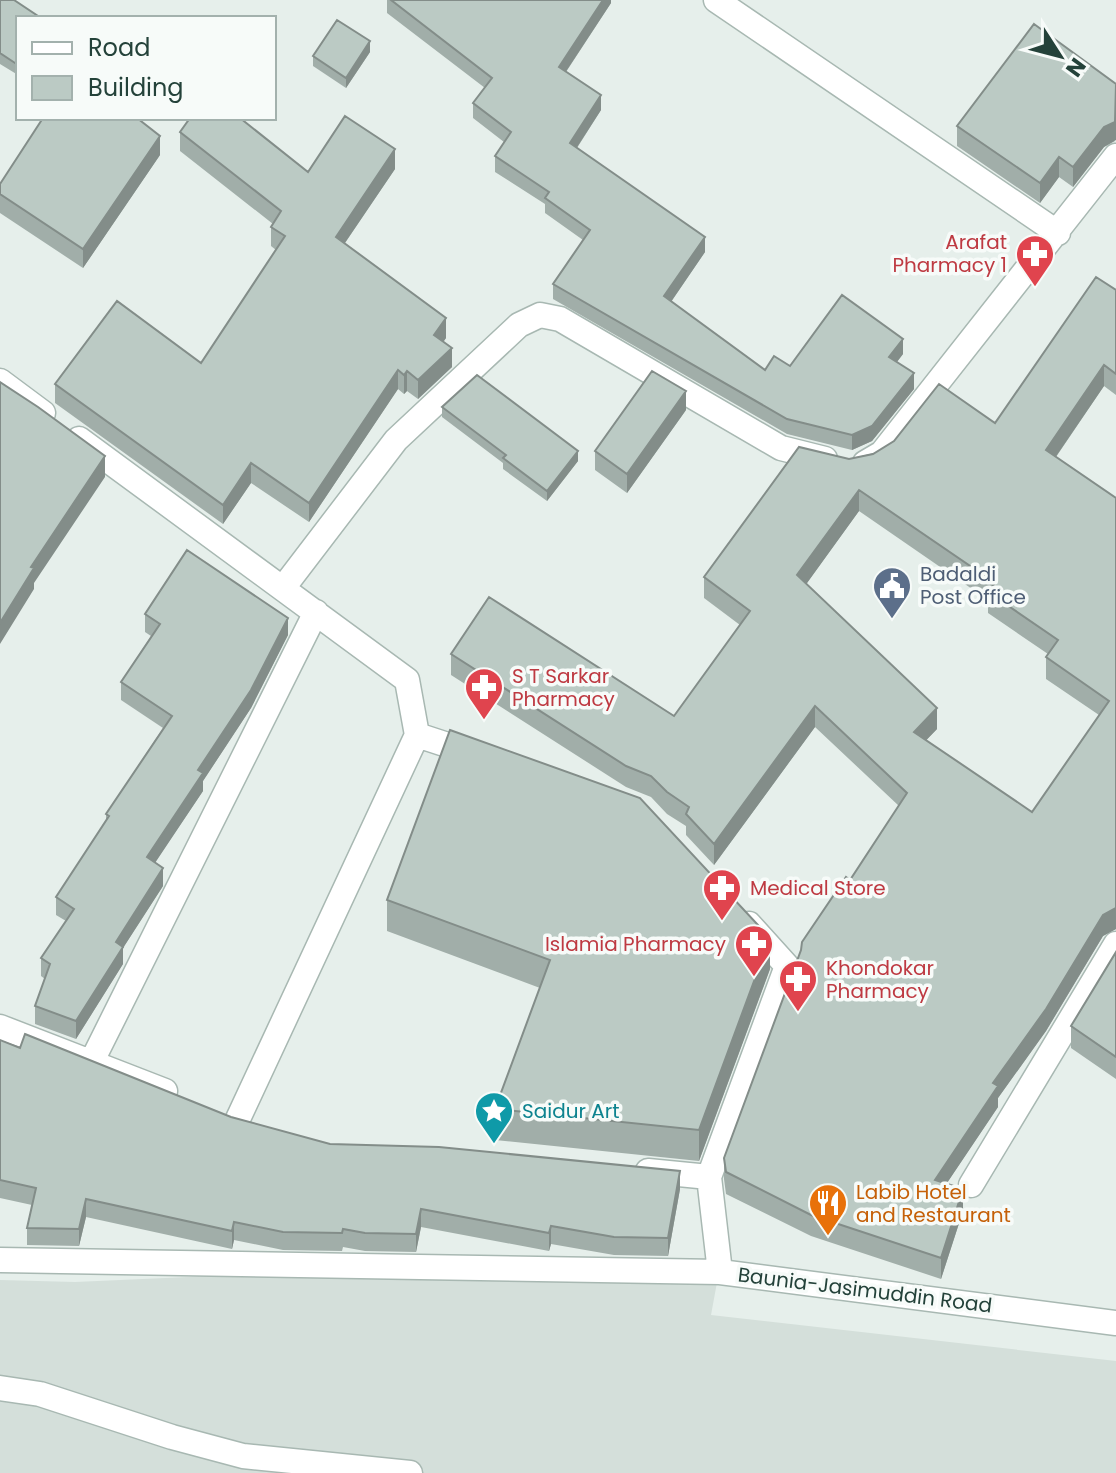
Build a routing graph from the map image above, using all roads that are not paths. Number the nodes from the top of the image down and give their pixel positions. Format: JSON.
{"nodes":[{"id":1,"x":716,"y":0,"type":"edge"},
{"id":2,"x":1116,"y":156,"type":"edge"},
{"id":3,"x":1058,"y":233,"type":"junction"},
{"id":4,"x":0,"y":381,"type":"edge"},
{"id":5,"x":283,"y":588,"type":"junction"},
{"id":6,"x":316,"y":612,"type":"junction"},
{"id":7,"x":417,"y":735,"type":"junction"},
{"id":8,"x":491,"y":760,"type":"edge"},
{"id":9,"x":735,"y":909,"type":"edge"},
{"id":10,"x":1116,"y":944,"type":"edge"},
{"id":11,"x":0,"y":1027,"type":"edge"},
{"id":12,"x":92,"y":1061,"type":"junction"},
{"id":13,"x":194,"y":1103,"type":"edge"},
{"id":14,"x":265,"y":1128,"type":"edge"},
{"id":15,"x":630,"y":1169,"type":"edge"},
{"id":16,"x":709,"y":1177,"type":"junction"},
{"id":17,"x":971,"y":1185,"type":"dead end"},
{"id":18,"x":0,"y":1260,"type":"edge"},
{"id":19,"x":720,"y":1272,"type":"junction"},
{"id":20,"x":1116,"y":1323,"type":"edge"},
{"id":21,"x":0,"y":1388,"type":"edge"},
{"id":22,"x":410,"y":1473,"type":"edge"}],
"edges":[{"from":1,"to":3,"type":"street"},
{"from":2,"to":3,"type":"street"},
{"from":3,"to":5,"type":"street"},
{"from":4,"to":5,"type":"street"},
{"from":5,"to":6,"type":"street"},
{"from":6,"to":7,"type":"street"},
{"from":6,"to":12,"type":"street"},
{"from":7,"to":8,"type":"street"},
{"from":7,"to":14,"type":"street"},
{"from":9,"to":16,"type":"street"},
{"from":10,"to":17,"type":"street"},
{"from":11,"to":12,"type":"street"},
{"from":12,"to":13,"type":"street"},
{"from":15,"to":16,"type":"street"},
{"from":16,"to":19,"type":"street","name":"Baunia-Jasimuddin Road"},
{"from":18,"to":19,"type":"street"},
{"from":19,"to":20,"type":"street","name":"Baunia-Jasimuddin Road"},
{"from":21,"to":22,"type":"street"}]}
